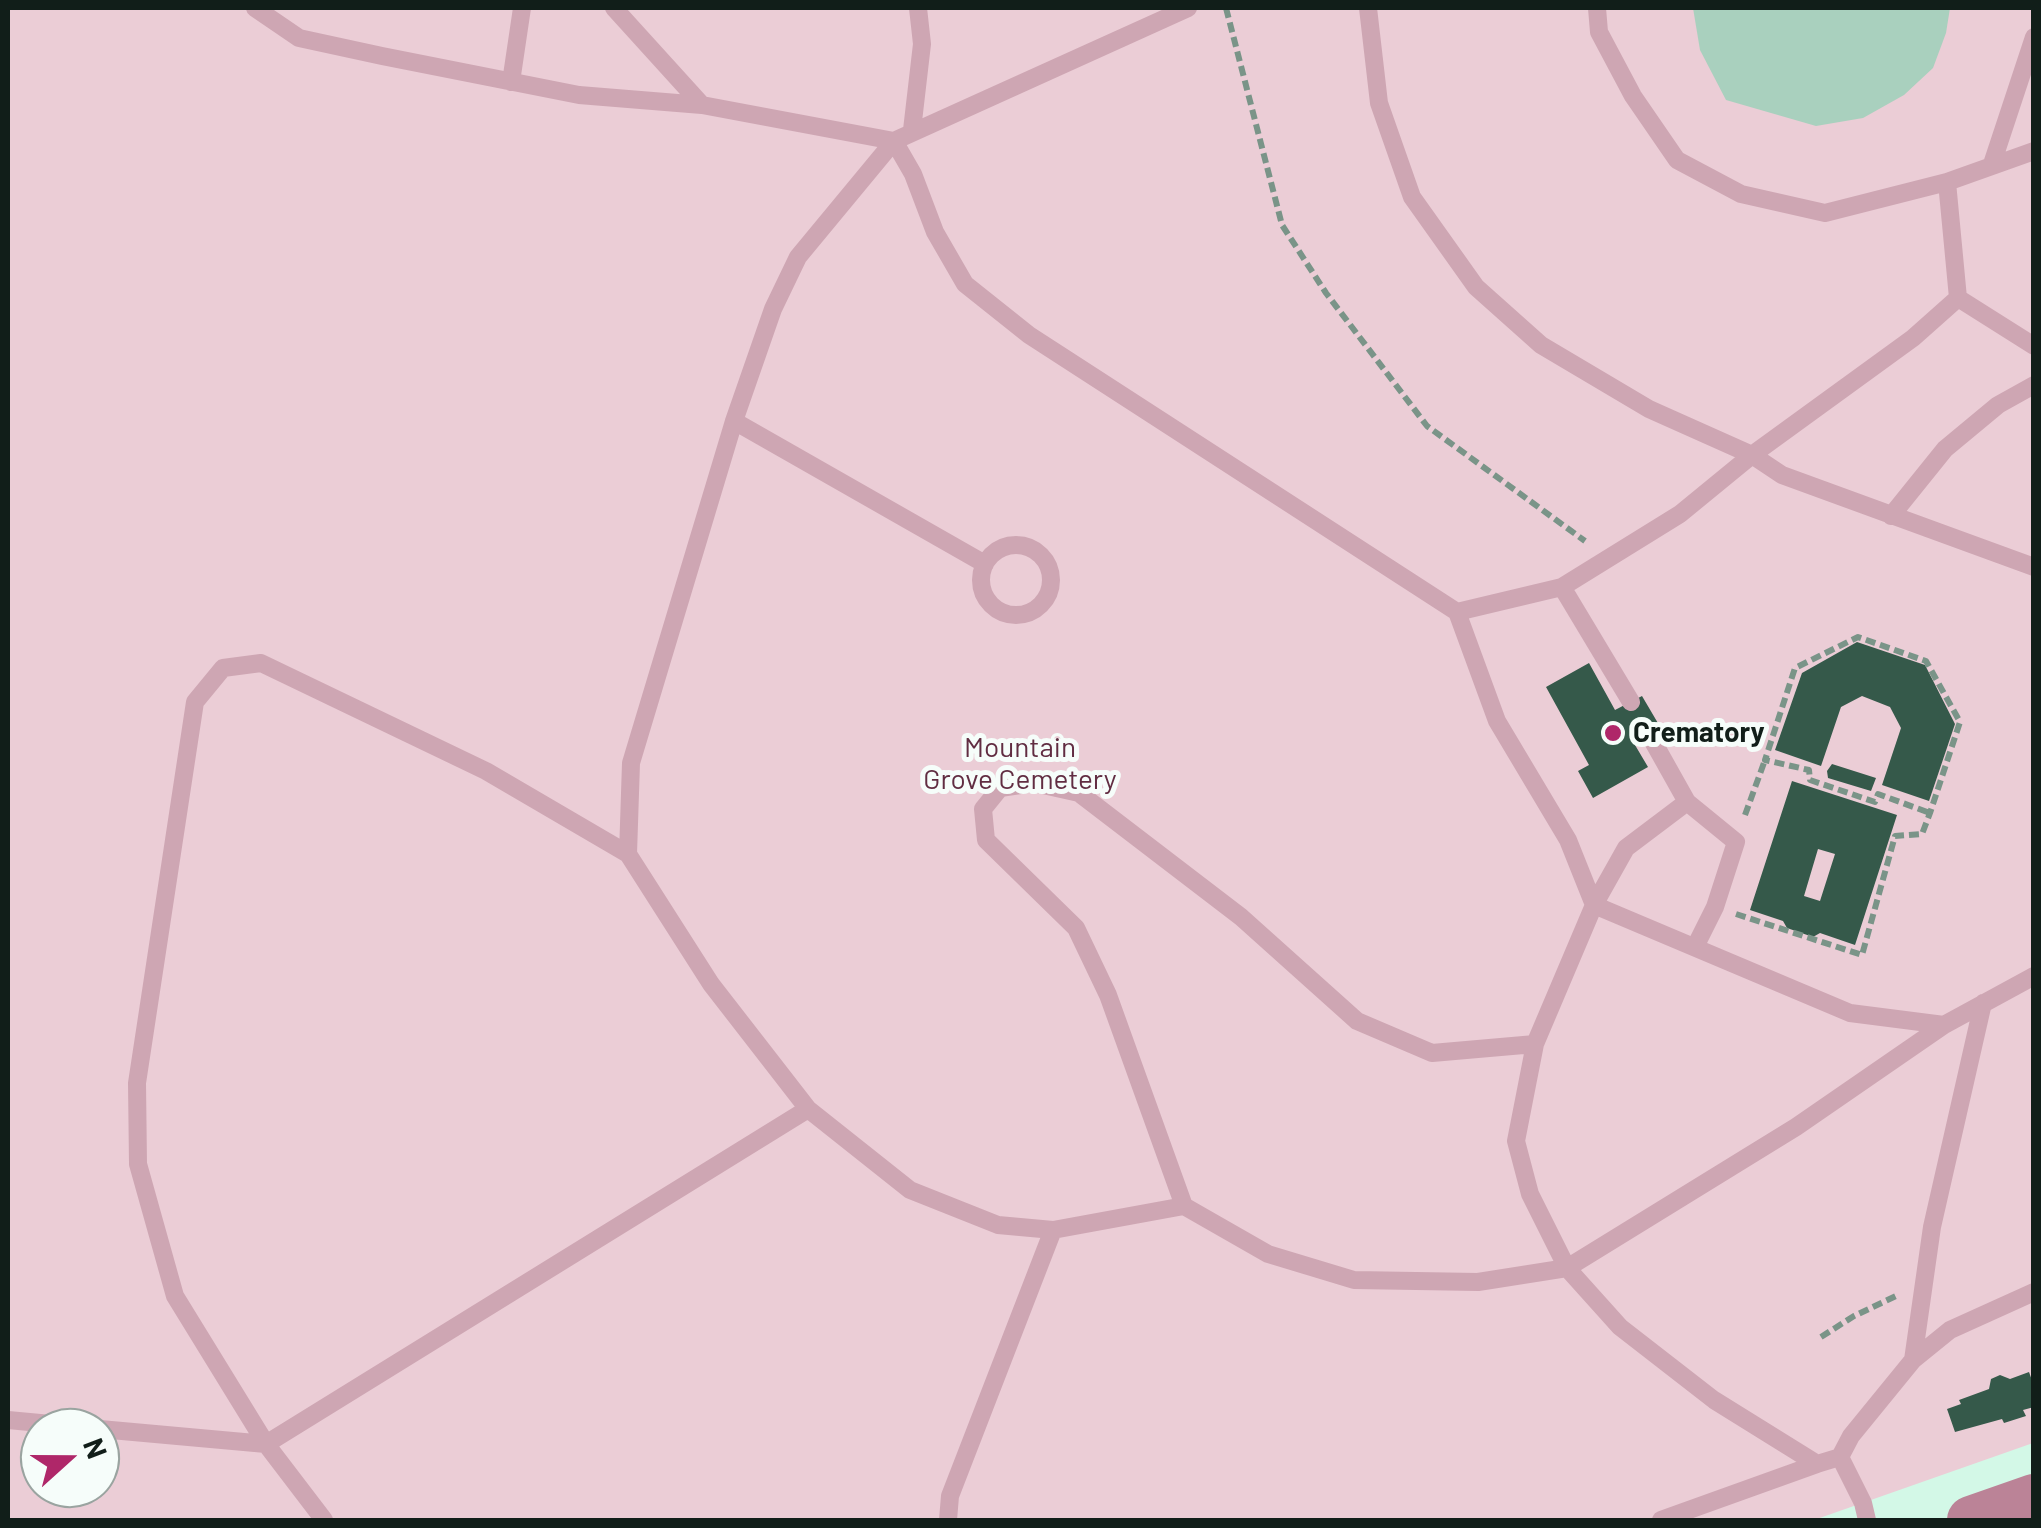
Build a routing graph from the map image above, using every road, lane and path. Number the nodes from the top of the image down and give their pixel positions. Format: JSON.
{"nodes":[{"id":1,"x":255,"y":8,"type":"edge"},
{"id":2,"x":522,"y":8,"type":"edge"},
{"id":3,"x":614,"y":8,"type":"edge"},
{"id":4,"x":918,"y":8,"type":"edge"},
{"id":5,"x":1188,"y":8,"type":"edge"},
{"id":6,"x":1226,"y":8,"type":"edge"},
{"id":7,"x":1368,"y":8,"type":"edge"},
{"id":8,"x":1597,"y":8,"type":"edge"},
{"id":9,"x":2034,"y":37,"type":"edge"},
{"id":10,"x":511,"y":82,"type":"junction"},
{"id":11,"x":702,"y":105,"type":"junction"},
{"id":12,"x":912,"y":130,"type":"junction"},
{"id":13,"x":894,"y":140,"type":"junction"},
{"id":14,"x":2034,"y":151,"type":"edge"},
{"id":15,"x":1992,"y":164,"type":"junction"},
{"id":16,"x":1947,"y":182,"type":"junction"},
{"id":17,"x":1958,"y":298,"type":"junction"},
{"id":18,"x":2034,"y":346,"type":"edge"},
{"id":19,"x":2034,"y":385,"type":"edge"},
{"id":20,"x":734,"y":421,"type":"junction"},
{"id":21,"x":1752,"y":454,"type":"junction"},
{"id":22,"x":1891,"y":516,"type":"junction"},
{"id":23,"x":1611,"y":557,"type":"junction"},
{"id":24,"x":985,"y":564,"type":"dead end"},
{"id":25,"x":2034,"y":567,"type":"edge"},
{"id":26,"x":1562,"y":587,"type":"junction"},
{"id":27,"x":1457,"y":612,"type":"junction"},
{"id":28,"x":1631,"y":702,"type":"dead end"},
{"id":29,"x":1650,"y":736,"type":"dead end"},
{"id":30,"x":1765,"y":760,"type":"junction"},
{"id":31,"x":1687,"y":802,"type":"junction"},
{"id":32,"x":1930,"y":813,"type":"junction"},
{"id":33,"x":1736,"y":842,"type":"junction"},
{"id":34,"x":628,"y":854,"type":"junction"},
{"id":35,"x":1594,"y":905,"type":"junction"},
{"id":36,"x":1715,"y":908,"type":"junction"},
{"id":37,"x":1696,"y":947,"type":"junction"},
{"id":38,"x":2034,"y":976,"type":"edge"},
{"id":39,"x":1983,"y":1003,"type":"junction"},
{"id":40,"x":1944,"y":1024,"type":"junction"},
{"id":41,"x":1535,"y":1044,"type":"junction"},
{"id":42,"x":808,"y":1108,"type":"junction"},
{"id":43,"x":1184,"y":1206,"type":"junction"},
{"id":44,"x":1053,"y":1230,"type":"junction"},
{"id":45,"x":1566,"y":1268,"type":"junction"},
{"id":46,"x":1924,"y":1282,"type":"junction"},
{"id":47,"x":2034,"y":1292,"type":"edge"},
{"id":48,"x":1821,"y":1337,"type":"dead end"},
{"id":49,"x":1913,"y":1360,"type":"junction"},
{"id":50,"x":120,"y":1430,"type":"edge"},
{"id":51,"x":266,"y":1444,"type":"junction"},
{"id":52,"x":1840,"y":1457,"type":"junction"},
{"id":53,"x":1818,"y":1464,"type":"junction"},
{"id":54,"x":2034,"y":1498,"type":"edge"},
{"id":55,"x":324,"y":1520,"type":"edge"},
{"id":56,"x":948,"y":1520,"type":"edge"},
{"id":57,"x":1661,"y":1520,"type":"edge"},
{"id":58,"x":1867,"y":1520,"type":"edge"},
{"id":59,"x":1971,"y":1520,"type":"edge"}],
"edges":[{"from":1,"to":10,"type":"lane"},
{"from":2,"to":10,"type":"lane"},
{"from":3,"to":11,"type":"lane"},
{"from":4,"to":12,"type":"lane"},
{"from":5,"to":12,"type":"lane"},
{"from":6,"to":23,"type":"path"},
{"from":7,"to":21,"type":"lane"},
{"from":8,"to":16,"type":"lane"},
{"from":9,"to":15,"type":"lane"},
{"from":10,"to":11,"type":"lane"},
{"from":11,"to":13,"type":"lane"},
{"from":12,"to":13,"type":"lane"},
{"from":13,"to":20,"type":"lane"},
{"from":13,"to":27,"type":"lane"},
{"from":14,"to":15,"type":"lane"},
{"from":15,"to":16,"type":"lane"},
{"from":16,"to":17,"type":"lane"},
{"from":17,"to":18,"type":"lane"},
{"from":17,"to":21,"type":"lane"},
{"from":19,"to":22,"type":"lane"},
{"from":20,"to":24,"type":"lane"},
{"from":20,"to":34,"type":"lane"},
{"from":21,"to":22,"type":"lane"},
{"from":21,"to":23,"type":"lane"},
{"from":22,"to":25,"type":"lane"},
{"from":23,"to":26,"type":"lane"},
{"from":26,"to":27,"type":"lane"},
{"from":26,"to":28,"type":"lane"},
{"from":27,"to":35,"type":"lane"},
{"from":29,"to":31,"type":"lane"},
{"from":30,"to":32,"type":"path"},
{"from":30,"to":32,"type":"path"},
{"from":30,"to":33,"type":"path"},
{"from":31,"to":33,"type":"lane"},
{"from":31,"to":35,"type":"lane"},
{"from":32,"to":36,"type":"path"},
{"from":33,"to":36,"type":"lane"},
{"from":34,"to":42,"type":"lane"},
{"from":34,"to":51,"type":"lane"},
{"from":35,"to":37,"type":"lane"},
{"from":35,"to":41,"type":"lane"},
{"from":36,"to":37,"type":"lane"},
{"from":37,"to":40,"type":"lane"},
{"from":38,"to":39,"type":"lane"},
{"from":39,"to":40,"type":"lane"},
{"from":39,"to":46,"type":"lane"},
{"from":40,"to":45,"type":"lane"},
{"from":41,"to":43,"type":"lane"},
{"from":41,"to":45,"type":"lane"},
{"from":42,"to":44,"type":"lane"},
{"from":42,"to":51,"type":"lane"},
{"from":43,"to":44,"type":"lane"},
{"from":43,"to":45,"type":"lane"},
{"from":44,"to":56,"type":"lane"},
{"from":45,"to":53,"type":"lane"},
{"from":46,"to":48,"type":"path"},
{"from":46,"to":49,"type":"lane"},
{"from":47,"to":49,"type":"lane"},
{"from":49,"to":52,"type":"lane"},
{"from":50,"to":51,"type":"lane"},
{"from":51,"to":55,"type":"lane"},
{"from":52,"to":53,"type":"lane"},
{"from":52,"to":58,"type":"lane"},
{"from":53,"to":57,"type":"lane"},
{"from":54,"to":59,"type":"main road"}]}
